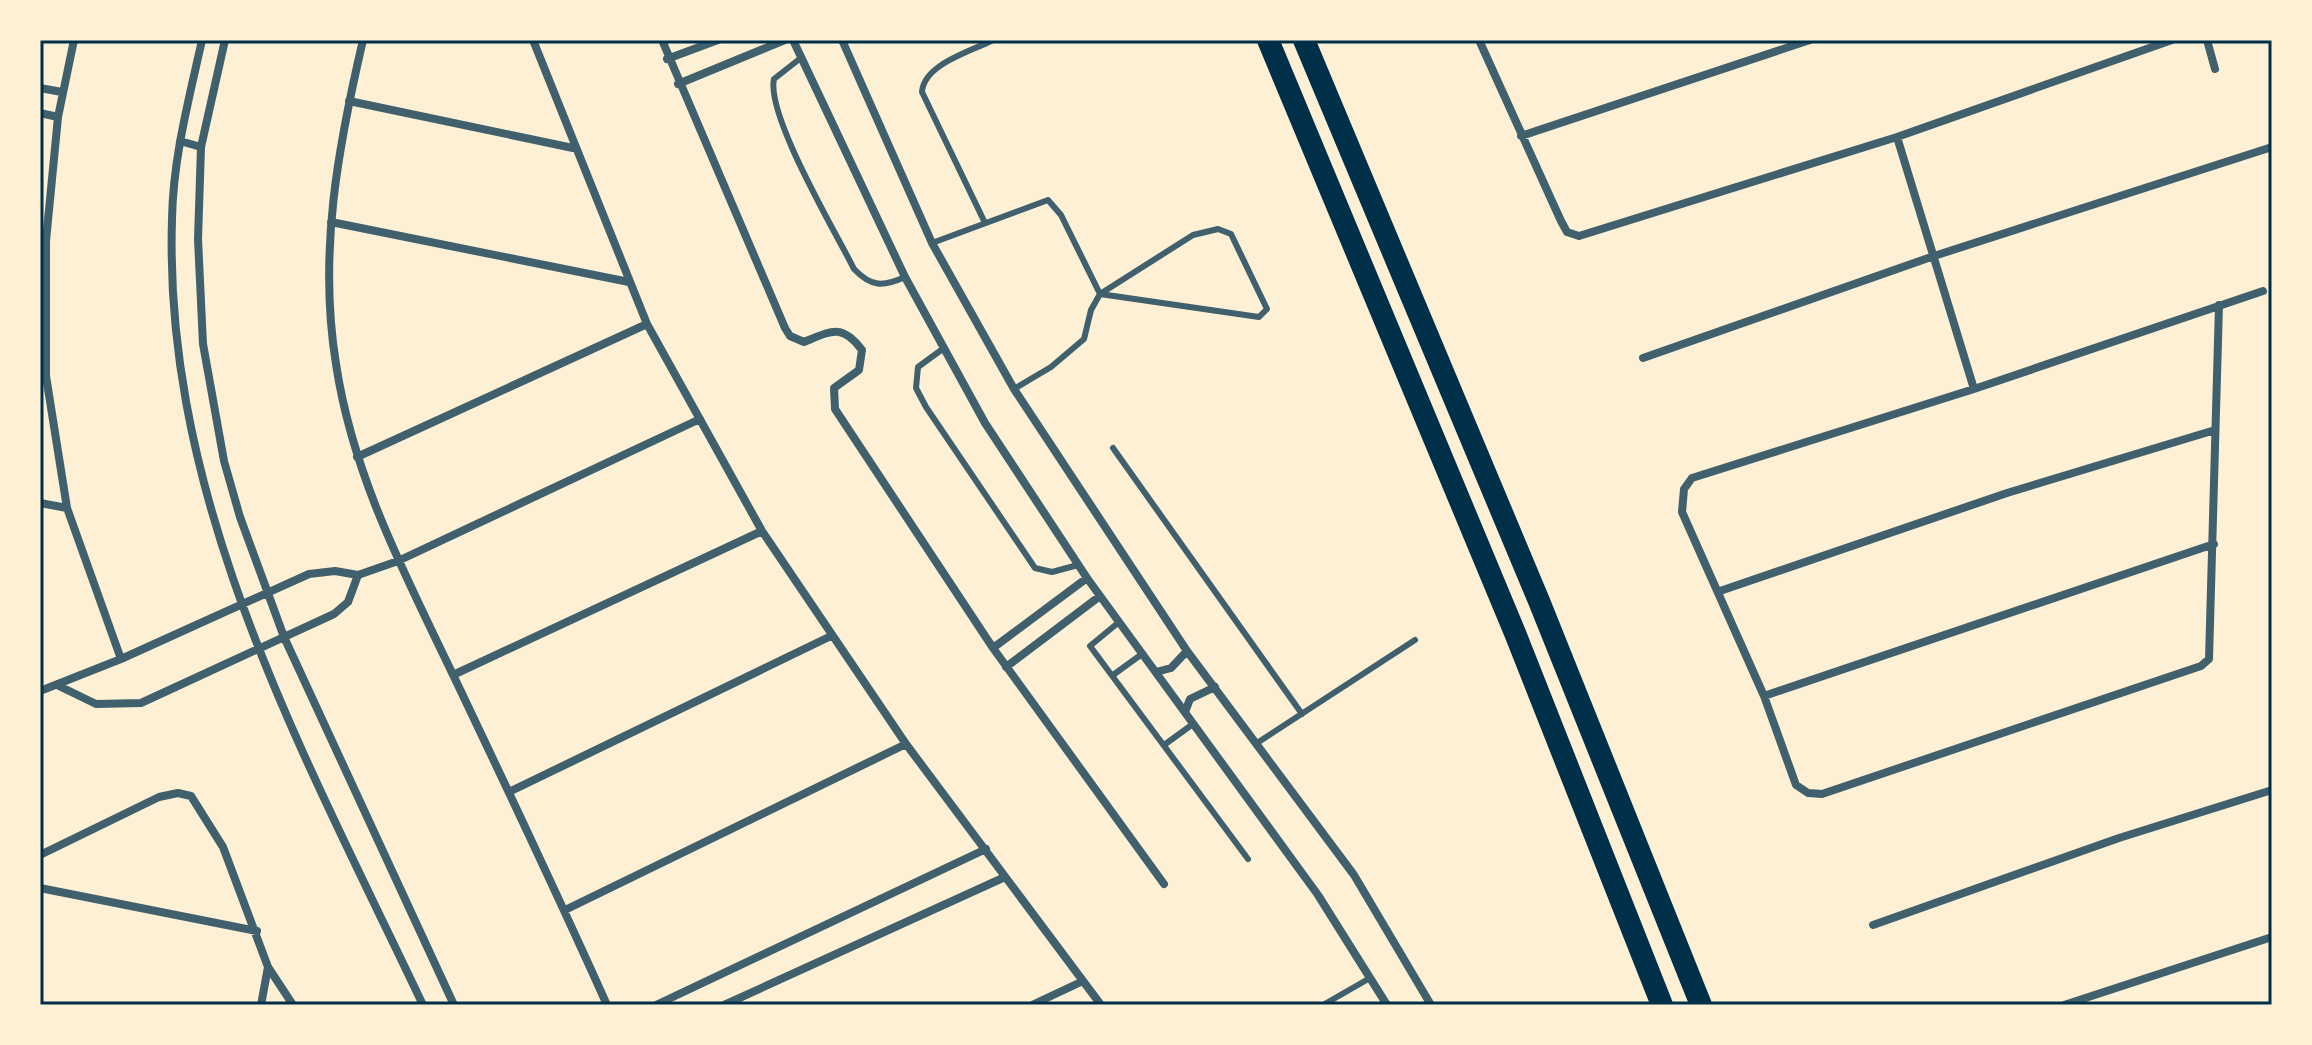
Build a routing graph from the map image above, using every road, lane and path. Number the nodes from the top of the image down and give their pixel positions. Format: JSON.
{"nodes":[{"id":1,"x":74,"y":40,"type":"edge"},
{"id":2,"x":202,"y":40,"type":"edge"},
{"id":3,"x":225,"y":40,"type":"edge"},
{"id":4,"x":363,"y":40,"type":"edge"},
{"id":5,"x":533,"y":40,"type":"edge"},
{"id":6,"x":662,"y":40,"type":"edge"},
{"id":7,"x":718,"y":40,"type":"edge"},
{"id":8,"x":785,"y":40,"type":"edge"},
{"id":9,"x":793,"y":40,"type":"edge"},
{"id":10,"x":842,"y":40,"type":"edge"},
{"id":11,"x":993,"y":40,"type":"edge"},
{"id":12,"x":1268,"y":40,"type":"edge"},
{"id":13,"x":1304,"y":40,"type":"edge"},
{"id":14,"x":1479,"y":40,"type":"edge"},
{"id":15,"x":1810,"y":40,"type":"edge"},
{"id":16,"x":2172,"y":40,"type":"edge"},
{"id":17,"x":2207,"y":40,"type":"edge"},
{"id":18,"x":802,"y":57,"type":"junction"},
{"id":19,"x":667,"y":59,"type":"junction"},
{"id":20,"x":2215,"y":69,"type":"dead end"},
{"id":21,"x":678,"y":84,"type":"junction"},
{"id":22,"x":40,"y":88,"type":"edge"},
{"id":23,"x":62,"y":92,"type":"junction"},
{"id":24,"x":349,"y":101,"type":"junction"},
{"id":25,"x":40,"y":113,"type":"edge"},
{"id":26,"x":58,"y":117,"type":"junction"},
{"id":27,"x":1521,"y":136,"type":"junction"},
{"id":28,"x":1897,"y":137,"type":"junction"},
{"id":29,"x":180,"y":141,"type":"junction"},
{"id":30,"x":201,"y":147,"type":"junction"},
{"id":31,"x":2272,"y":147,"type":"edge"},
{"id":32,"x":573,"y":148,"type":"junction"},
{"id":33,"x":331,"y":222,"type":"junction"},
{"id":34,"x":985,"y":223,"type":"junction"},
{"id":35,"x":43,"y":240,"type":"edge"},
{"id":36,"x":932,"y":243,"type":"junction"},
{"id":37,"x":1934,"y":256,"type":"junction"},
{"id":38,"x":905,"y":277,"type":"junction"},
{"id":39,"x":629,"y":282,"type":"junction"},
{"id":40,"x":2263,"y":291,"type":"dead end"},
{"id":41,"x":1100,"y":294,"type":"junction"},
{"id":42,"x":2219,"y":305,"type":"junction"},
{"id":43,"x":647,"y":324,"type":"junction"},
{"id":44,"x":944,"y":348,"type":"junction"},
{"id":45,"x":1643,"y":358,"type":"dead end"},
{"id":46,"x":43,"y":375,"type":"edge"},
{"id":47,"x":1014,"y":389,"type":"junction"},
{"id":48,"x":1974,"y":389,"type":"junction"},
{"id":49,"x":700,"y":419,"type":"junction"},
{"id":50,"x":2215,"y":430,"type":"junction"},
{"id":51,"x":1113,"y":448,"type":"dead end"},
{"id":52,"x":357,"y":457,"type":"junction"},
{"id":53,"x":40,"y":503,"type":"edge"},
{"id":54,"x":67,"y":508,"type":"junction"},
{"id":55,"x":762,"y":531,"type":"junction"},
{"id":56,"x":2214,"y":544,"type":"junction"},
{"id":57,"x":398,"y":561,"type":"junction"},
{"id":58,"x":1078,"y":565,"type":"junction"},
{"id":59,"x":358,"y":575,"type":"junction"},
{"id":60,"x":1087,"y":578,"type":"junction"},
{"id":61,"x":1720,"y":591,"type":"junction"},
{"id":62,"x":266,"y":593,"type":"junction"},
{"id":63,"x":1100,"y":596,"type":"junction"},
{"id":64,"x":243,"y":603,"type":"junction"},
{"id":65,"x":1119,"y":622,"type":"junction"},
{"id":66,"x":831,"y":636,"type":"junction"},
{"id":67,"x":284,"y":637,"type":"junction"},
{"id":68,"x":1415,"y":640,"type":"dead end"},
{"id":69,"x":257,"y":648,"type":"junction"},
{"id":70,"x":993,"y":648,"type":"junction"},
{"id":71,"x":1187,"y":651,"type":"junction"},
{"id":72,"x":1142,"y":654,"type":"junction"},
{"id":73,"x":121,"y":659,"type":"junction"},
{"id":74,"x":1006,"y":667,"type":"junction"},
{"id":75,"x":1156,"y":672,"type":"junction"},
{"id":76,"x":453,"y":675,"type":"junction"},
{"id":77,"x":1113,"y":675,"type":"junction"},
{"id":78,"x":59,"y":686,"type":"junction"},
{"id":79,"x":1215,"y":687,"type":"junction"},
{"id":80,"x":40,"y":691,"type":"edge"},
{"id":81,"x":1764,"y":696,"type":"junction"},
{"id":82,"x":1185,"y":712,"type":"junction"},
{"id":83,"x":1302,"y":714,"type":"junction"},
{"id":84,"x":1193,"y":724,"type":"junction"},
{"id":85,"x":1257,"y":743,"type":"junction"},
{"id":86,"x":906,"y":744,"type":"junction"},
{"id":87,"x":1164,"y":745,"type":"junction"},
{"id":88,"x":2272,"y":790,"type":"edge"},
{"id":89,"x":509,"y":792,"type":"junction"},
{"id":90,"x":986,"y":849,"type":"junction"},
{"id":91,"x":40,"y":855,"type":"edge"},
{"id":92,"x":1248,"y":859,"type":"dead end"},
{"id":93,"x":1005,"y":877,"type":"junction"},
{"id":94,"x":1164,"y":884,"type":"dead end"},
{"id":95,"x":40,"y":888,"type":"edge"},
{"id":96,"x":565,"y":910,"type":"junction"},
{"id":97,"x":1873,"y":925,"type":"dead end"},
{"id":98,"x":257,"y":931,"type":"junction"},
{"id":99,"x":2272,"y":937,"type":"edge"},
{"id":100,"x":268,"y":967,"type":"junction"},
{"id":101,"x":1370,"y":978,"type":"junction"},
{"id":102,"x":1083,"y":981,"type":"junction"},
{"id":103,"x":261,"y":1005,"type":"edge"},
{"id":104,"x":293,"y":1005,"type":"edge"},
{"id":105,"x":423,"y":1005,"type":"edge"},
{"id":106,"x":454,"y":1005,"type":"edge"},
{"id":107,"x":607,"y":1005,"type":"edge"},
{"id":108,"x":656,"y":1005,"type":"edge"},
{"id":109,"x":724,"y":1005,"type":"edge"},
{"id":110,"x":1032,"y":1005,"type":"edge"},
{"id":111,"x":1101,"y":1005,"type":"edge"},
{"id":112,"x":1323,"y":1005,"type":"edge"},
{"id":113,"x":1387,"y":1005,"type":"edge"},
{"id":114,"x":1431,"y":1005,"type":"edge"},
{"id":115,"x":1662,"y":1005,"type":"edge"},
{"id":116,"x":1701,"y":1005,"type":"edge"},
{"id":117,"x":2064,"y":1005,"type":"edge"}],
"edges":[{"from":1,"to":23,"type":"street"},
{"from":2,"to":29,"type":"street"},
{"from":3,"to":30,"type":"street"},
{"from":4,"to":24,"type":"street"},
{"from":5,"to":32,"type":"street"},
{"from":6,"to":19,"type":"street"},
{"from":7,"to":19,"type":"street"},
{"from":8,"to":21,"type":"street"},
{"from":9,"to":18,"type":"street"},
{"from":10,"to":36,"type":"street"},
{"from":11,"to":34,"type":"lane"},
{"from":12,"to":115,"type":"highway"},
{"from":13,"to":116,"type":"highway"},
{"from":14,"to":27,"type":"street"},
{"from":15,"to":27,"type":"street"},
{"from":16,"to":28,"type":"street"},
{"from":17,"to":20,"type":"street"},
{"from":18,"to":38,"type":"street"},
{"from":18,"to":38,"type":"lane"},
{"from":19,"to":21,"type":"street"},
{"from":21,"to":70,"type":"street"},
{"from":22,"to":23,"type":"street"},
{"from":23,"to":26,"type":"street"},
{"from":24,"to":32,"type":"street"},
{"from":24,"to":33,"type":"street"},
{"from":25,"to":26,"type":"street"},
{"from":26,"to":35,"type":"street"},
{"from":27,"to":28,"type":"street"},
{"from":28,"to":37,"type":"street"},
{"from":29,"to":30,"type":"street"},
{"from":29,"to":64,"type":"street"},
{"from":30,"to":62,"type":"street"},
{"from":31,"to":37,"type":"street"},
{"from":32,"to":39,"type":"street"},
{"from":33,"to":39,"type":"street"},
{"from":33,"to":52,"type":"street"},
{"from":34,"to":36,"type":"lane"},
{"from":34,"to":41,"type":"lane"},
{"from":35,"to":46,"type":"street"},
{"from":36,"to":47,"type":"street"},
{"from":37,"to":45,"type":"street"},
{"from":37,"to":48,"type":"street"},
{"from":38,"to":44,"type":"street"},
{"from":39,"to":43,"type":"street"},
{"from":40,"to":42,"type":"street"},
{"from":41,"to":41,"type":"lane"},
{"from":41,"to":47,"type":"lane"},
{"from":42,"to":48,"type":"street"},
{"from":42,"to":50,"type":"street"},
{"from":43,"to":49,"type":"street"},
{"from":43,"to":52,"type":"street"},
{"from":44,"to":58,"type":"street"},
{"from":44,"to":58,"type":"lane"},
{"from":46,"to":54,"type":"street"},
{"from":47,"to":71,"type":"street"},
{"from":48,"to":61,"type":"street"},
{"from":49,"to":55,"type":"street"},
{"from":49,"to":57,"type":"street"},
{"from":50,"to":56,"type":"street"},
{"from":50,"to":61,"type":"street"},
{"from":51,"to":83,"type":"lane"},
{"from":52,"to":57,"type":"street"},
{"from":53,"to":54,"type":"street"},
{"from":54,"to":73,"type":"street"},
{"from":55,"to":66,"type":"street"},
{"from":55,"to":76,"type":"street"},
{"from":56,"to":81,"type":"street"},
{"from":56,"to":81,"type":"street"},
{"from":57,"to":59,"type":"street"},
{"from":57,"to":76,"type":"street"},
{"from":58,"to":60,"type":"street"},
{"from":59,"to":62,"type":"street"},
{"from":59,"to":67,"type":"street"},
{"from":60,"to":63,"type":"street"},
{"from":60,"to":70,"type":"street"},
{"from":61,"to":81,"type":"street"},
{"from":62,"to":64,"type":"street"},
{"from":62,"to":67,"type":"street"},
{"from":63,"to":65,"type":"street"},
{"from":63,"to":74,"type":"street"},
{"from":64,"to":69,"type":"street"},
{"from":64,"to":73,"type":"street"},
{"from":65,"to":72,"type":"street"},
{"from":65,"to":77,"type":"lane"},
{"from":66,"to":86,"type":"street"},
{"from":66,"to":89,"type":"street"},
{"from":67,"to":69,"type":"street"},
{"from":67,"to":106,"type":"street"},
{"from":68,"to":83,"type":"lane"},
{"from":69,"to":78,"type":"street"},
{"from":69,"to":105,"type":"street"},
{"from":70,"to":74,"type":"street"},
{"from":71,"to":75,"type":"street"},
{"from":71,"to":79,"type":"street"},
{"from":72,"to":75,"type":"street"},
{"from":72,"to":77,"type":"lane"},
{"from":73,"to":78,"type":"street"},
{"from":74,"to":94,"type":"street"},
{"from":75,"to":82,"type":"street"},
{"from":76,"to":89,"type":"street"},
{"from":77,"to":87,"type":"lane"},
{"from":78,"to":80,"type":"street"},
{"from":79,"to":82,"type":"street"},
{"from":79,"to":85,"type":"street"},
{"from":82,"to":84,"type":"street"},
{"from":83,"to":85,"type":"lane"},
{"from":84,"to":87,"type":"lane"},
{"from":84,"to":101,"type":"street"},
{"from":85,"to":114,"type":"street"},
{"from":86,"to":90,"type":"street"},
{"from":86,"to":96,"type":"street"},
{"from":87,"to":92,"type":"lane"},
{"from":88,"to":97,"type":"street"},
{"from":89,"to":96,"type":"street"},
{"from":90,"to":93,"type":"street"},
{"from":90,"to":108,"type":"street"},
{"from":91,"to":98,"type":"street"},
{"from":93,"to":102,"type":"street"},
{"from":93,"to":109,"type":"street"},
{"from":95,"to":98,"type":"street"},
{"from":96,"to":107,"type":"street"},
{"from":98,"to":100,"type":"street"},
{"from":99,"to":117,"type":"street"},
{"from":100,"to":103,"type":"street"},
{"from":100,"to":104,"type":"street"},
{"from":101,"to":112,"type":"lane"},
{"from":101,"to":113,"type":"street"},
{"from":102,"to":110,"type":"street"},
{"from":102,"to":111,"type":"street"}]}
